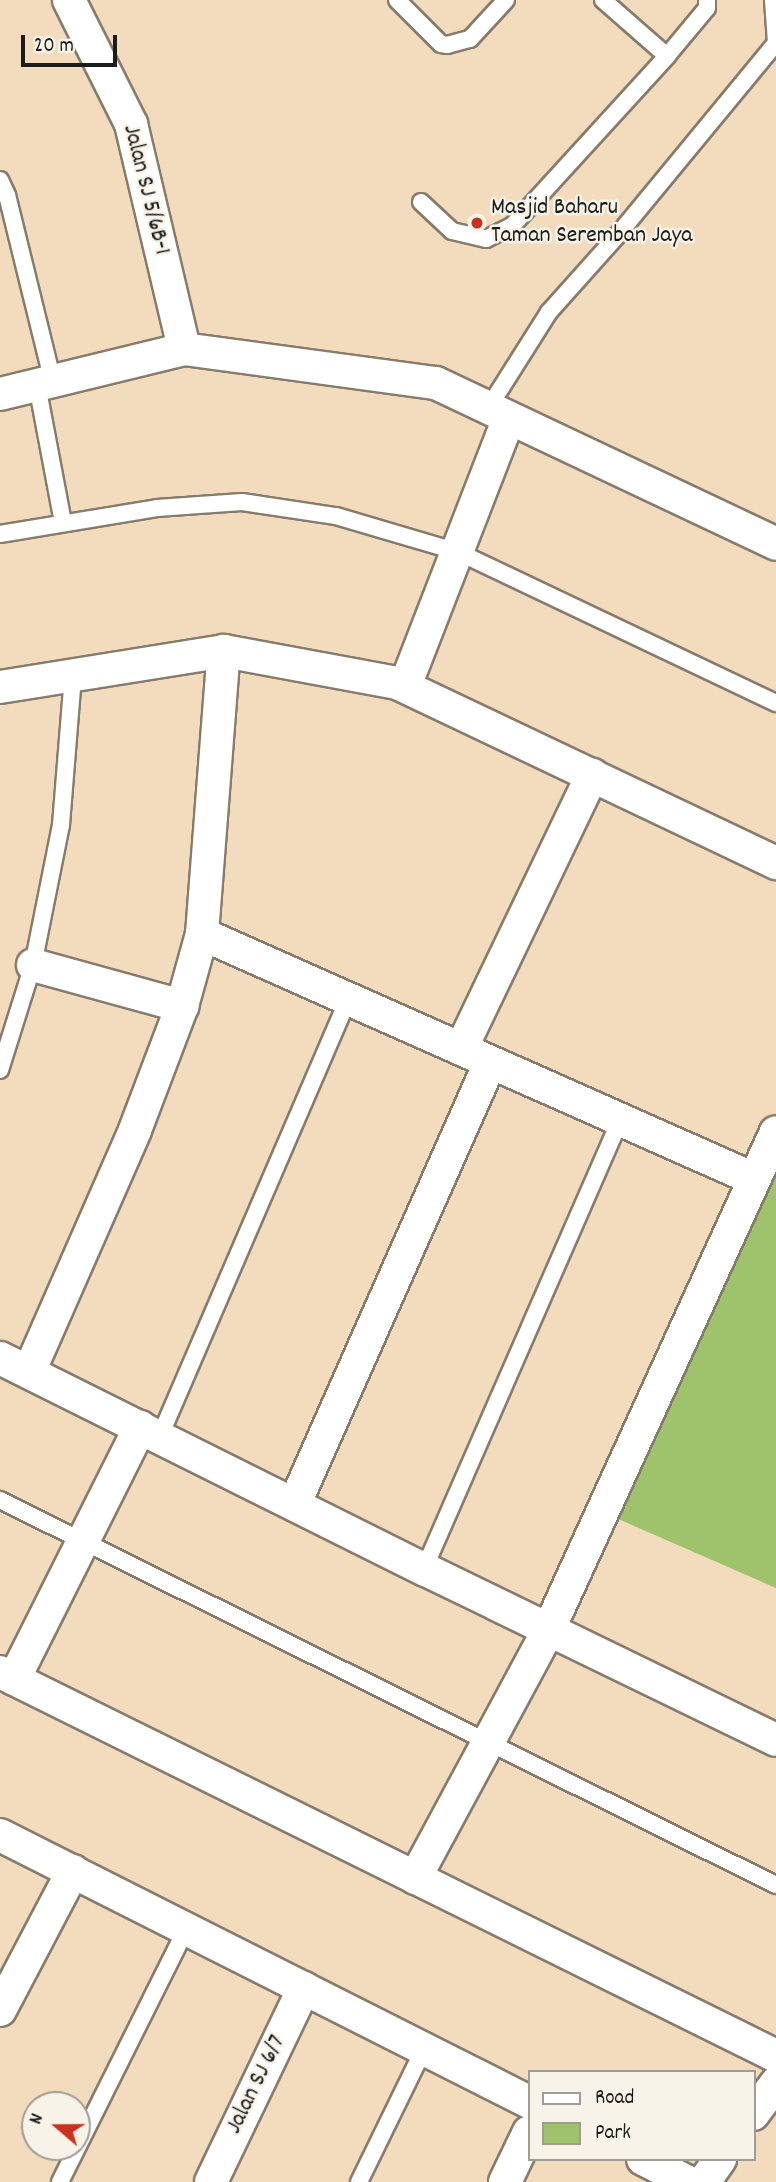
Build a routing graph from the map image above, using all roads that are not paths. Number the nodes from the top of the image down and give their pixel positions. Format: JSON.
{"nodes":[{"id":1,"x":69,"y":0,"type":"edge"},
{"id":2,"x":397,"y":0,"type":"edge"},
{"id":3,"x":506,"y":0,"type":"edge"},
{"id":4,"x":603,"y":0,"type":"edge"},
{"id":5,"x":707,"y":0,"type":"edge"},
{"id":6,"x":773,"y":0,"type":"edge"},
{"id":7,"x":667,"y":56,"type":"junction"},
{"id":8,"x":0,"y":180,"type":"edge"},
{"id":9,"x":421,"y":202,"type":"dead end"},
{"id":10,"x":184,"y":349,"type":"junction"},
{"id":11,"x":45,"y":383,"type":"junction"},
{"id":12,"x":0,"y":394,"type":"edge"},
{"id":13,"x":499,"y":412,"type":"junction"},
{"id":14,"x":63,"y":523,"type":"junction"},
{"id":15,"x":0,"y":534,"type":"edge"},
{"id":16,"x":776,"y":544,"type":"edge"},
{"id":17,"x":458,"y":552,"type":"junction"},
{"id":18,"x":224,"y":652,"type":"junction"},
{"id":19,"x":73,"y":676,"type":"junction"},
{"id":20,"x":405,"y":686,"type":"junction"},
{"id":21,"x":0,"y":687,"type":"edge"},
{"id":22,"x":776,"y":703,"type":"edge"},
{"id":23,"x":592,"y":775,"type":"junction"},
{"id":24,"x":776,"y":863,"type":"edge"},
{"id":25,"x":202,"y":934,"type":"junction"},
{"id":26,"x":33,"y":965,"type":"junction"},
{"id":27,"x":348,"y":999,"type":"junction"},
{"id":28,"x":182,"y":1006,"type":"junction"},
{"id":29,"x":461,"y":1049,"type":"junction"},
{"id":30,"x":490,"y":1062,"type":"junction"},
{"id":31,"x":0,"y":1070,"type":"edge"},
{"id":32,"x":620,"y":1120,"type":"junction"},
{"id":33,"x":776,"y":1132,"type":"edge"},
{"id":34,"x":754,"y":1179,"type":"junction"},
{"id":35,"x":0,"y":1358,"type":"edge"},
{"id":36,"x":29,"y":1372,"type":"junction"},
{"id":37,"x":150,"y":1432,"type":"junction"},
{"id":38,"x":0,"y":1500,"type":"edge"},
{"id":39,"x":295,"y":1503,"type":"junction"},
{"id":40,"x":83,"y":1541,"type":"junction"},
{"id":41,"x":424,"y":1569,"type":"junction"},
{"id":42,"x":549,"y":1629,"type":"junction"},
{"id":43,"x":7,"y":1676,"type":"edge"},
{"id":44,"x":776,"y":1740,"type":"edge"},
{"id":45,"x":488,"y":1741,"type":"junction"},
{"id":46,"x":0,"y":1835,"type":"edge"},
{"id":47,"x":73,"y":1871,"type":"junction"},
{"id":48,"x":415,"y":1878,"type":"junction"},
{"id":49,"x":776,"y":1885,"type":"edge"},
{"id":50,"x":186,"y":1928,"type":"junction"},
{"id":51,"x":304,"y":1988,"type":"junction"},
{"id":52,"x":0,"y":2010,"type":"edge"},
{"id":53,"x":424,"y":2049,"type":"junction"},
{"id":54,"x":776,"y":2056,"type":"edge"},
{"id":55,"x":776,"y":2083,"type":"edge"},
{"id":56,"x":528,"y":2101,"type":"edge"},
{"id":57,"x":755,"y":2111,"type":"edge"},
{"id":58,"x":528,"y":2134,"type":"edge"},
{"id":59,"x":647,"y":2161,"type":"edge"},
{"id":60,"x":719,"y":2161,"type":"edge"},
{"id":61,"x":60,"y":2182,"type":"edge"},
{"id":62,"x":211,"y":2182,"type":"edge"},
{"id":63,"x":359,"y":2182,"type":"edge"},
{"id":64,"x":505,"y":2182,"type":"edge"},
{"id":65,"x":688,"y":2182,"type":"edge"},
{"id":66,"x":704,"y":2182,"type":"edge"}],
"edges":[{"from":1,"to":10,"type":"street","name":"Jalan SJ 5/6B-1"},
{"from":2,"to":3,"type":"lane"},
{"from":4,"to":7,"type":"lane"},
{"from":5,"to":7,"type":"lane"},
{"from":6,"to":13,"type":"lane"},
{"from":7,"to":9,"type":"lane"},
{"from":8,"to":11,"type":"lane"},
{"from":10,"to":11,"type":"street"},
{"from":10,"to":13,"type":"street"},
{"from":11,"to":12,"type":"street"},
{"from":11,"to":14,"type":"lane"},
{"from":13,"to":16,"type":"street"},
{"from":13,"to":17,"type":"street"},
{"from":14,"to":15,"type":"lane"},
{"from":14,"to":17,"type":"lane"},
{"from":17,"to":20,"type":"street"},
{"from":17,"to":22,"type":"lane"},
{"from":18,"to":19,"type":"street"},
{"from":18,"to":20,"type":"street"},
{"from":18,"to":25,"type":"street"},
{"from":19,"to":21,"type":"street"},
{"from":19,"to":26,"type":"lane"},
{"from":20,"to":23,"type":"street"},
{"from":23,"to":24,"type":"street"},
{"from":23,"to":29,"type":"street"},
{"from":25,"to":27,"type":"street"},
{"from":25,"to":28,"type":"street"},
{"from":26,"to":28,"type":"street"},
{"from":26,"to":31,"type":"lane"},
{"from":27,"to":29,"type":"street"},
{"from":27,"to":37,"type":"lane"},
{"from":28,"to":36,"type":"street"},
{"from":29,"to":30,"type":"street"},
{"from":30,"to":32,"type":"street"},
{"from":30,"to":39,"type":"street"},
{"from":32,"to":34,"type":"street"},
{"from":32,"to":41,"type":"lane"},
{"from":33,"to":34,"type":"street"},
{"from":34,"to":42,"type":"street"},
{"from":35,"to":36,"type":"street"},
{"from":36,"to":37,"type":"street"},
{"from":37,"to":39,"type":"street"},
{"from":37,"to":40,"type":"street"},
{"from":38,"to":40,"type":"lane"},
{"from":39,"to":41,"type":"street"},
{"from":40,"to":43,"type":"street"},
{"from":40,"to":45,"type":"lane"},
{"from":41,"to":42,"type":"street"},
{"from":42,"to":44,"type":"street"},
{"from":42,"to":45,"type":"street"},
{"from":43,"to":48,"type":"street"},
{"from":45,"to":48,"type":"street"},
{"from":45,"to":49,"type":"lane"},
{"from":46,"to":47,"type":"street"},
{"from":47,"to":50,"type":"street"},
{"from":47,"to":52,"type":"street"},
{"from":48,"to":54,"type":"street"},
{"from":50,"to":51,"type":"street"},
{"from":50,"to":61,"type":"lane"},
{"from":51,"to":53,"type":"street"},
{"from":51,"to":62,"type":"street","name":"Jalan SJ 6/7"},
{"from":53,"to":56,"type":"street"},
{"from":53,"to":63,"type":"lane"},
{"from":55,"to":57,"type":"street"},
{"from":58,"to":64,"type":"street"},
{"from":59,"to":65,"type":"street"},
{"from":60,"to":66,"type":"street"}]}
